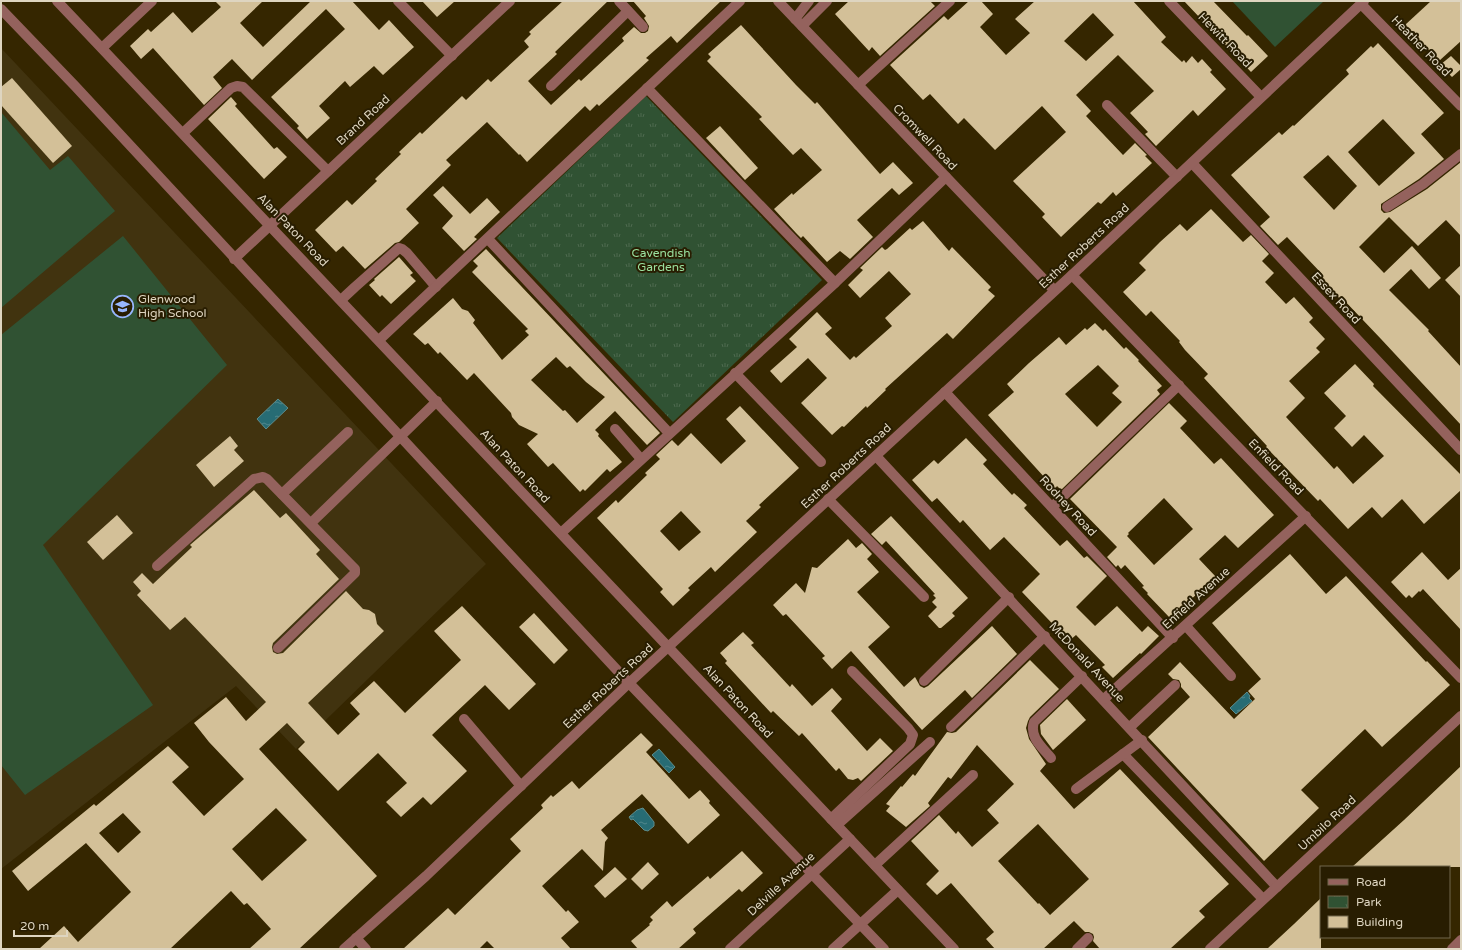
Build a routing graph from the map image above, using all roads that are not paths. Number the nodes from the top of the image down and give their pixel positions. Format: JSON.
{"nodes":[{"id":1,"x":57,"y":1,"type":"edge"},
{"id":2,"x":152,"y":1,"type":"edge"},
{"id":3,"x":398,"y":1,"type":"edge"},
{"id":4,"x":510,"y":1,"type":"edge"},
{"id":5,"x":619,"y":1,"type":"edge"},
{"id":6,"x":740,"y":1,"type":"edge"},
{"id":7,"x":778,"y":1,"type":"edge"},
{"id":8,"x":809,"y":1,"type":"edge"},
{"id":9,"x":827,"y":1,"type":"edge"},
{"id":10,"x":950,"y":1,"type":"edge"},
{"id":11,"x":1169,"y":1,"type":"edge"},
{"id":12,"x":1363,"y":2,"type":"edge"},
{"id":13,"x":1,"y":8,"type":"edge"},
{"id":14,"x":628,"y":11,"type":"junction"},
{"id":15,"x":799,"y":22,"type":"junction"},
{"id":16,"x":643,"y":27,"type":"dead end"},
{"id":17,"x":102,"y":48,"type":"junction"},
{"id":18,"x":452,"y":56,"type":"junction"},
{"id":19,"x":858,"y":85,"type":"junction"},
{"id":20,"x":551,"y":86,"type":"dead end"},
{"id":21,"x":647,"y":88,"type":"junction"},
{"id":22,"x":1261,"y":97,"type":"junction"},
{"id":23,"x":1107,"y":105,"type":"dead end"},
{"id":24,"x":1461,"y":106,"type":"edge"},
{"id":25,"x":183,"y":133,"type":"junction"},
{"id":26,"x":1461,"y":154,"type":"edge"},
{"id":27,"x":1192,"y":163,"type":"junction"},
{"id":28,"x":328,"y":171,"type":"junction"},
{"id":29,"x":946,"y":177,"type":"junction"},
{"id":30,"x":1177,"y":177,"type":"junction"},
{"id":31,"x":1388,"y":207,"type":"dead end"},
{"id":32,"x":270,"y":225,"type":"junction"},
{"id":33,"x":488,"y":239,"type":"junction"},
{"id":34,"x":234,"y":259,"type":"junction"},
{"id":35,"x":1072,"y":275,"type":"junction"},
{"id":36,"x":835,"y":283,"type":"junction"},
{"id":37,"x":436,"y":287,"type":"junction"},
{"id":38,"x":1054,"y":290,"type":"junction"},
{"id":39,"x":341,"y":300,"type":"junction"},
{"id":40,"x":379,"y":340,"type":"junction"},
{"id":41,"x":735,"y":373,"type":"junction"},
{"id":42,"x":1179,"y":385,"type":"junction"},
{"id":43,"x":945,"y":392,"type":"junction"},
{"id":44,"x":437,"y":401,"type":"junction"},
{"id":45,"x":615,"y":429,"type":"dead end"},
{"id":46,"x":348,"y":432,"type":"dead end"},
{"id":47,"x":669,"y":433,"type":"junction"},
{"id":48,"x":400,"y":436,"type":"junction"},
{"id":49,"x":1461,"y":450,"type":"edge"},
{"id":50,"x":876,"y":456,"type":"junction"},
{"id":51,"x":641,"y":459,"type":"junction"},
{"id":52,"x":821,"y":462,"type":"dead end"},
{"id":53,"x":282,"y":494,"type":"junction"},
{"id":54,"x":828,"y":499,"type":"junction"},
{"id":55,"x":1052,"y":507,"type":"junction"},
{"id":56,"x":1306,"y":516,"type":"junction"},
{"id":57,"x":311,"y":523,"type":"junction"},
{"id":58,"x":561,"y":533,"type":"junction"},
{"id":59,"x":157,"y":566,"type":"dead end"},
{"id":60,"x":924,"y":597,"type":"dead end"},
{"id":61,"x":1009,"y":598,"type":"junction"},
{"id":62,"x":1186,"y":626,"type":"junction"},
{"id":63,"x":1046,"y":636,"type":"junction"},
{"id":64,"x":1172,"y":638,"type":"junction"},
{"id":65,"x":669,"y":646,"type":"junction"},
{"id":66,"x":278,"y":648,"type":"dead end"},
{"id":67,"x":852,"y":671,"type":"dead end"},
{"id":68,"x":1082,"y":676,"type":"junction"},
{"id":69,"x":1231,"y":676,"type":"dead end"},
{"id":70,"x":1461,"y":678,"type":"edge"},
{"id":71,"x":924,"y":681,"type":"dead end"},
{"id":72,"x":629,"y":683,"type":"junction"},
{"id":73,"x":1175,"y":685,"type":"dead end"},
{"id":74,"x":1104,"y":699,"type":"junction"},
{"id":75,"x":1461,"y":716,"type":"edge"},
{"id":76,"x":464,"y":719,"type":"dead end"},
{"id":77,"x":951,"y":727,"type":"dead end"},
{"id":78,"x":1130,"y":727,"type":"junction"},
{"id":79,"x":1142,"y":740,"type":"junction"},
{"id":80,"x":930,"y":742,"type":"dead end"},
{"id":81,"x":1123,"y":754,"type":"junction"},
{"id":82,"x":1051,"y":758,"type":"dead end"},
{"id":83,"x":973,"y":775,"type":"dead end"},
{"id":84,"x":521,"y":786,"type":"junction"},
{"id":85,"x":1076,"y":789,"type":"dead end"},
{"id":86,"x":834,"y":822,"type":"junction"},
{"id":87,"x":850,"y":838,"type":"junction"},
{"id":88,"x":875,"y":865,"type":"junction"},
{"id":89,"x":812,"y":873,"type":"junction"},
{"id":90,"x":1277,"y":887,"type":"junction"},
{"id":91,"x":898,"y":890,"type":"junction"},
{"id":92,"x":1263,"y":899,"type":"junction"},
{"id":93,"x":861,"y":924,"type":"junction"},
{"id":94,"x":356,"y":938,"type":"junction"},
{"id":95,"x":1088,"y":938,"type":"dead end"},
{"id":96,"x":1461,"y":940,"type":"edge"},
{"id":97,"x":344,"y":949,"type":"edge"},
{"id":98,"x":366,"y":949,"type":"edge"},
{"id":99,"x":730,"y":949,"type":"edge"},
{"id":100,"x":833,"y":949,"type":"edge"},
{"id":101,"x":884,"y":949,"type":"edge"},
{"id":102,"x":954,"y":949,"type":"edge"},
{"id":103,"x":1076,"y":949,"type":"edge"},
{"id":104,"x":1210,"y":949,"type":"edge"},
{"id":105,"x":1452,"y":949,"type":"edge"}],
"edges":[{"from":1,"to":17,"type":"street","name":"Alan Paton Road"},
{"from":2,"to":17,"type":"street"},
{"from":3,"to":18,"type":"street"},
{"from":4,"to":18,"type":"street","name":"Brand Road"},
{"from":5,"to":14,"type":"street"},
{"from":6,"to":21,"type":"street"},
{"from":7,"to":15,"type":"street","name":"Cromwell Road"},
{"from":8,"to":15,"type":"street"},
{"from":9,"to":15,"type":"street"},
{"from":10,"to":19,"type":"street"},
{"from":11,"to":22,"type":"street","name":"Hewitt Road"},
{"from":12,"to":22,"type":"street","name":"Esther Roberts Road"},
{"from":12,"to":24,"type":"street","name":"Heather Road"},
{"from":13,"to":34,"type":"street"},
{"from":14,"to":16,"type":"street"},
{"from":14,"to":20,"type":"street"},
{"from":15,"to":19,"type":"street","name":"Cromwell Road"},
{"from":17,"to":25,"type":"street","name":"Alan Paton Road"},
{"from":18,"to":28,"type":"street","name":"Brand Road"},
{"from":19,"to":29,"type":"street","name":"Cromwell Road"},
{"from":21,"to":33,"type":"street"},
{"from":21,"to":36,"type":"street"},
{"from":22,"to":27,"type":"street","name":"Esther Roberts Road"},
{"from":23,"to":30,"type":"street"},
{"from":25,"to":28,"type":"street"},
{"from":25,"to":32,"type":"street","name":"Alan Paton Road"},
{"from":26,"to":31,"type":"street"},
{"from":27,"to":30,"type":"street","name":"Esther Roberts Road"},
{"from":27,"to":49,"type":"street","name":"Essex Road"},
{"from":28,"to":32,"type":"street","name":"Brand Road"},
{"from":29,"to":36,"type":"street"},
{"from":29,"to":38,"type":"street","name":"Cromwell Road"},
{"from":30,"to":35,"type":"street","name":"Esther Roberts Road"},
{"from":32,"to":34,"type":"street","name":"Brand Road"},
{"from":32,"to":39,"type":"street","name":"Alan Paton Road"},
{"from":33,"to":37,"type":"street"},
{"from":33,"to":47,"type":"street"},
{"from":34,"to":48,"type":"street"},
{"from":35,"to":38,"type":"street","name":"Esther Roberts Road"},
{"from":35,"to":42,"type":"street","name":"Enfield Road"},
{"from":36,"to":41,"type":"street"},
{"from":37,"to":39,"type":"street"},
{"from":37,"to":40,"type":"street"},
{"from":38,"to":43,"type":"street","name":"Esther Roberts Road"},
{"from":39,"to":40,"type":"street","name":"Alan Paton Road"},
{"from":40,"to":44,"type":"street","name":"Alan Paton Road"},
{"from":41,"to":47,"type":"street"},
{"from":41,"to":52,"type":"street"},
{"from":42,"to":55,"type":"street"},
{"from":42,"to":56,"type":"street","name":"Enfield Road"},
{"from":43,"to":50,"type":"street","name":"Esther Roberts Road"},
{"from":43,"to":55,"type":"street","name":"Rodney Road"},
{"from":44,"to":48,"type":"street"},
{"from":44,"to":58,"type":"street","name":"Alan Paton Road"},
{"from":45,"to":51,"type":"street"},
{"from":46,"to":53,"type":"street"},
{"from":47,"to":51,"type":"street"},
{"from":48,"to":57,"type":"street"},
{"from":48,"to":72,"type":"street"},
{"from":50,"to":54,"type":"street","name":"Esther Roberts Road"},
{"from":50,"to":61,"type":"street","name":"McDonald Avenue"},
{"from":51,"to":58,"type":"street"},
{"from":53,"to":57,"type":"street"},
{"from":53,"to":59,"type":"street"},
{"from":54,"to":60,"type":"street"},
{"from":54,"to":65,"type":"street","name":"Esther Roberts Road"},
{"from":55,"to":64,"type":"street","name":"Rodney Road"},
{"from":56,"to":62,"type":"street","name":"Enfield Avenue"},
{"from":56,"to":70,"type":"street","name":"Enfield Road"},
{"from":57,"to":66,"type":"street"},
{"from":58,"to":65,"type":"street","name":"Alan Paton Road"},
{"from":61,"to":63,"type":"street","name":"McDonald Avenue"},
{"from":61,"to":71,"type":"street"},
{"from":62,"to":64,"type":"street","name":"Enfield Avenue"},
{"from":62,"to":69,"type":"street"},
{"from":63,"to":68,"type":"street","name":"McDonald Avenue"},
{"from":63,"to":77,"type":"street"},
{"from":64,"to":74,"type":"street","name":"Enfield Avenue"},
{"from":65,"to":72,"type":"street","name":"Esther Roberts Road"},
{"from":65,"to":86,"type":"street","name":"Alan Paton Road"},
{"from":67,"to":86,"type":"street"},
{"from":68,"to":74,"type":"street","name":"McDonald Avenue"},
{"from":68,"to":82,"type":"street"},
{"from":72,"to":84,"type":"street","name":"Esther Roberts Road"},
{"from":72,"to":89,"type":"street"},
{"from":73,"to":78,"type":"street"},
{"from":74,"to":78,"type":"street","name":"McDonald Avenue"},
{"from":75,"to":90,"type":"street","name":"Umbilo Road"},
{"from":76,"to":84,"type":"street"},
{"from":78,"to":79,"type":"street","name":"McDonald Avenue"},
{"from":79,"to":81,"type":"street"},
{"from":79,"to":90,"type":"street","name":"McDonald Avenue"},
{"from":80,"to":86,"type":"street"},
{"from":81,"to":85,"type":"street"},
{"from":81,"to":92,"type":"street"},
{"from":83,"to":88,"type":"street"},
{"from":84,"to":94,"type":"street","name":"Esther Roberts Road"},
{"from":86,"to":87,"type":"street","name":"Alan Paton Road"},
{"from":87,"to":88,"type":"street","name":"Alan Paton Road"},
{"from":87,"to":89,"type":"street","name":"Delville Avenue"},
{"from":88,"to":91,"type":"street","name":"Alan Paton Road"},
{"from":89,"to":93,"type":"street"},
{"from":89,"to":99,"type":"street","name":"Delville Avenue"},
{"from":90,"to":92,"type":"street","name":"Umbilo Road"},
{"from":91,"to":93,"type":"street"},
{"from":91,"to":102,"type":"street","name":"Alan Paton Road"},
{"from":92,"to":104,"type":"street","name":"Umbilo Road"},
{"from":93,"to":100,"type":"street"},
{"from":93,"to":101,"type":"street"},
{"from":94,"to":97,"type":"street","name":"Esther Roberts Road"},
{"from":94,"to":98,"type":"street"},
{"from":95,"to":103,"type":"street"},
{"from":96,"to":105,"type":"street"}]}
